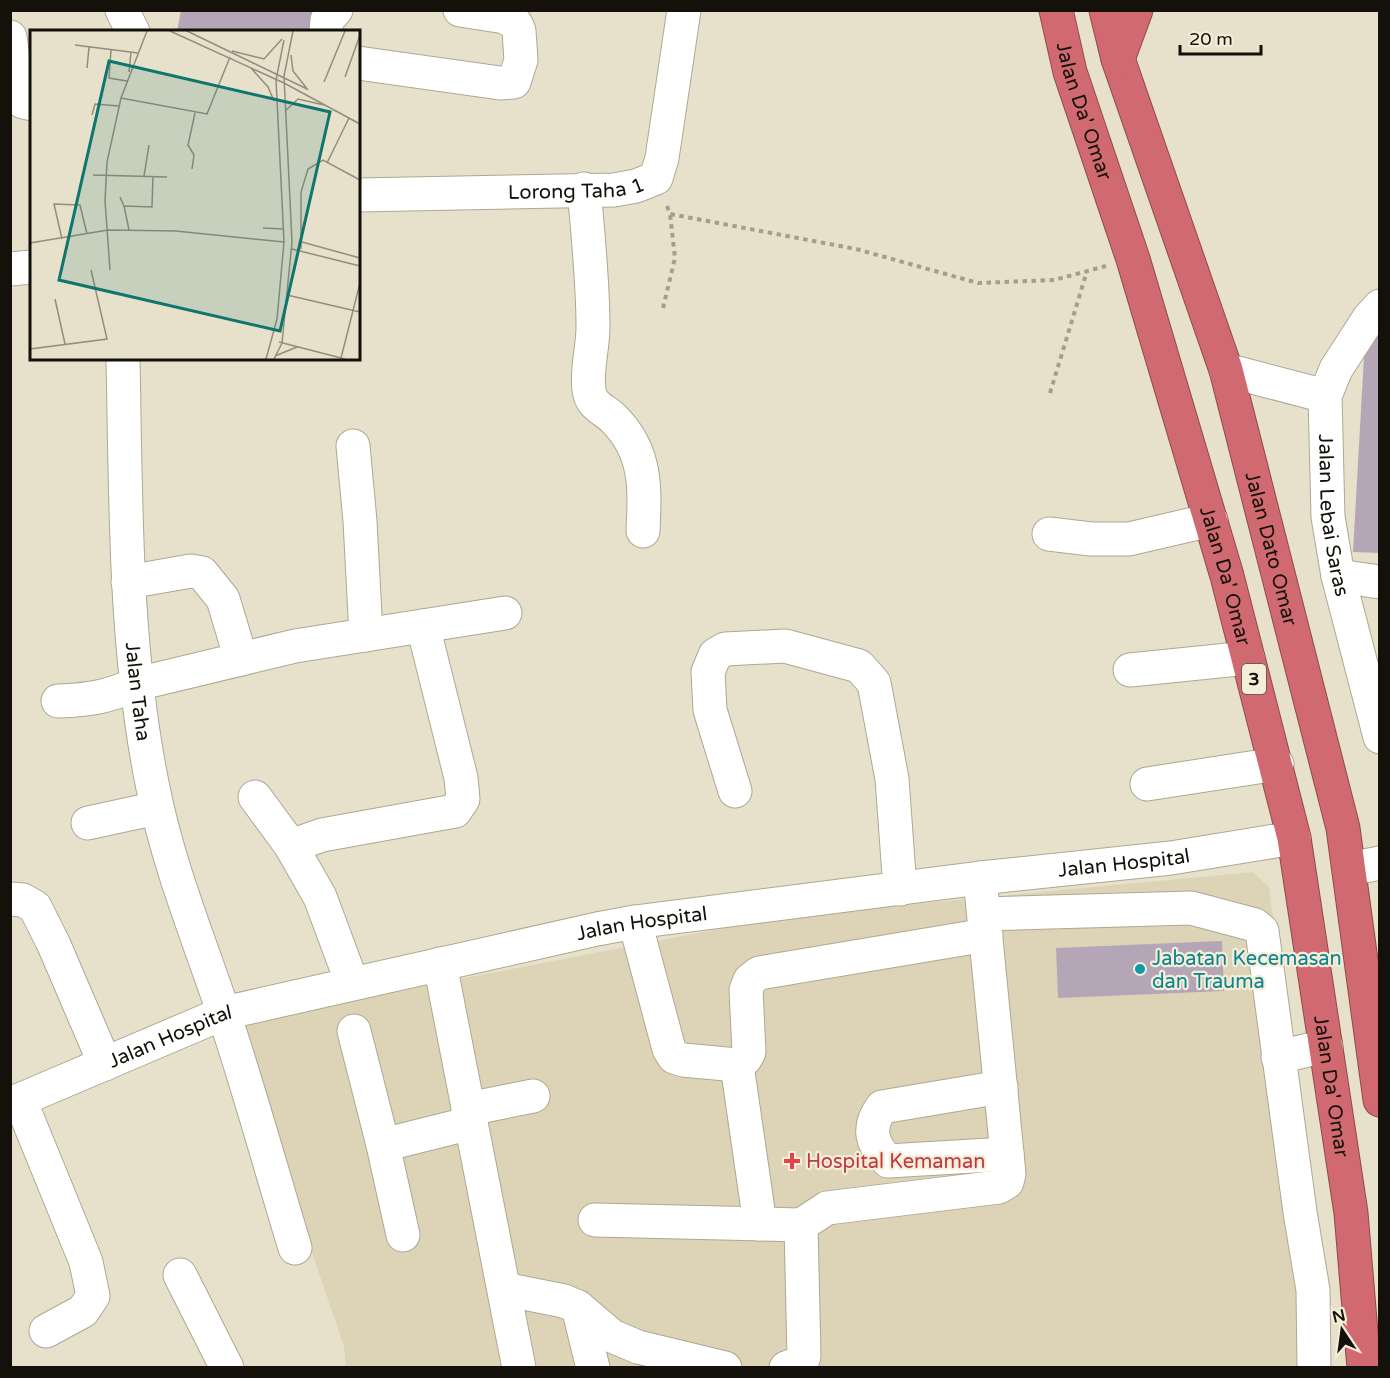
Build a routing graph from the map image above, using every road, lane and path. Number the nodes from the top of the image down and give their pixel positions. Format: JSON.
{"nodes":[{"id":1,"x":122,"y":10,"type":"edge"},
{"id":2,"x":144,"y":10,"type":"edge"},
{"id":3,"x":336,"y":10,"type":"edge"},
{"id":4,"x":460,"y":10,"type":"edge"},
{"id":5,"x":684,"y":10,"type":"edge"},
{"id":6,"x":1037,"y":10,"type":"edge"},
{"id":7,"x":1056,"y":10,"type":"edge"},
{"id":8,"x":1106,"y":10,"type":"edge"},
{"id":9,"x":1136,"y":10,"type":"edge"},
{"id":10,"x":132,"y":30,"type":"edge"},
{"id":11,"x":141,"y":30,"type":"edge"},
{"id":12,"x":326,"y":30,"type":"edge"},
{"id":13,"x":10,"y":37,"type":"edge"},
{"id":14,"x":1118,"y":59,"type":"junction"},
{"id":15,"x":360,"y":63,"type":"edge"},
{"id":16,"x":1070,"y":72,"type":"junction"},
{"id":17,"x":30,"y":104,"type":"edge"},
{"id":18,"x":656,"y":178,"type":"junction"},
{"id":19,"x":584,"y":189,"type":"junction"},
{"id":20,"x":360,"y":195,"type":"edge"},
{"id":21,"x":670,"y":214,"type":"junction"},
{"id":22,"x":1133,"y":259,"type":"junction"},
{"id":23,"x":30,"y":267,"type":"edge"},
{"id":24,"x":10,"y":269,"type":"edge"},
{"id":25,"x":1087,"y":271,"type":"junction"},
{"id":26,"x":1380,"y":306,"type":"edge"},
{"id":27,"x":663,"y":308,"type":"dead end"},
{"id":28,"x":123,"y":360,"type":"edge"},
{"id":29,"x":1226,"y":370,"type":"junction"},
{"id":30,"x":1050,"y":393,"type":"dead end"},
{"id":31,"x":1325,"y":396,"type":"junction"},
{"id":32,"x":353,"y":446,"type":"dead end"},
{"id":33,"x":1210,"y":520,"type":"junction"},
{"id":34,"x":643,"y":531,"type":"dead end"},
{"id":35,"x":1048,"y":534,"type":"dead end"},
{"id":36,"x":1338,"y":576,"type":"junction"},
{"id":37,"x":128,"y":582,"type":"junction"},
{"id":38,"x":1380,"y":582,"type":"edge"},
{"id":39,"x":505,"y":612,"type":"dead end"},
{"id":40,"x":423,"y":626,"type":"junction"},
{"id":41,"x":366,"y":635,"type":"junction"},
{"id":42,"x":1248,"y":658,"type":"junction"},
{"id":43,"x":241,"y":659,"type":"junction"},
{"id":44,"x":1130,"y":670,"type":"dead end"},
{"id":45,"x":137,"y":684,"type":"junction"},
{"id":46,"x":58,"y":700,"type":"dead end"},
{"id":47,"x":1380,"y":737,"type":"edge"},
{"id":48,"x":1277,"y":764,"type":"junction"},
{"id":49,"x":1147,"y":784,"type":"dead end"},
{"id":50,"x":735,"y":791,"type":"dead end"},
{"id":51,"x":255,"y":797,"type":"dead end"},
{"id":52,"x":157,"y":808,"type":"junction"},
{"id":53,"x":88,"y":823,"type":"dead end"},
{"id":54,"x":1294,"y":838,"type":"junction"},
{"id":55,"x":291,"y":846,"type":"junction"},
{"id":56,"x":1171,"y":858,"type":"junction"},
{"id":57,"x":1364,"y":867,"type":"edge"},
{"id":58,"x":980,"y":878,"type":"junction"},
{"id":59,"x":900,"y":889,"type":"junction"},
{"id":60,"x":10,"y":898,"type":"edge"},
{"id":61,"x":1170,"y":909,"type":"junction"},
{"id":62,"x":636,"y":922,"type":"junction"},
{"id":63,"x":985,"y":924,"type":"junction"},
{"id":64,"x":440,"y":964,"type":"junction"},
{"id":65,"x":352,"y":983,"type":"junction"},
{"id":66,"x":224,"y":1013,"type":"junction"},
{"id":67,"x":354,"y":1031,"type":"dead end"},
{"id":68,"x":1326,"y":1046,"type":"junction"},
{"id":69,"x":1278,"y":1057,"type":"junction"},
{"id":70,"x":105,"y":1064,"type":"junction"},
{"id":71,"x":737,"y":1065,"type":"junction"},
{"id":72,"x":1001,"y":1087,"type":"junction"},
{"id":73,"x":533,"y":1096,"type":"dead end"},
{"id":74,"x":1380,"y":1100,"type":"edge"},
{"id":75,"x":15,"y":1102,"type":"edge"},
{"id":76,"x":470,"y":1116,"type":"junction"},
{"id":77,"x":383,"y":1145,"type":"junction"},
{"id":78,"x":1007,"y":1154,"type":"junction"},
{"id":79,"x":595,"y":1220,"type":"dead end"},
{"id":80,"x":760,"y":1224,"type":"junction"},
{"id":81,"x":801,"y":1225,"type":"junction"},
{"id":82,"x":403,"y":1235,"type":"dead end"},
{"id":83,"x":295,"y":1248,"type":"dead end"},
{"id":84,"x":180,"y":1275,"type":"dead end"},
{"id":85,"x":504,"y":1289,"type":"junction"},
{"id":86,"x":578,"y":1307,"type":"junction"},
{"id":87,"x":46,"y":1331,"type":"dead end"},
{"id":88,"x":227,"y":1368,"type":"edge"},
{"id":89,"x":519,"y":1368,"type":"edge"},
{"id":90,"x":592,"y":1368,"type":"edge"},
{"id":91,"x":725,"y":1368,"type":"edge"},
{"id":92,"x":786,"y":1368,"type":"edge"},
{"id":93,"x":1314,"y":1368,"type":"edge"},
{"id":94,"x":1364,"y":1368,"type":"edge"}],
"edges":[{"from":1,"to":10,"type":"street"},
{"from":2,"to":11,"type":"street"},
{"from":3,"to":12,"type":"street"},
{"from":4,"to":15,"type":"street"},
{"from":5,"to":18,"type":"street","name":"Lorong Taha 1"},
{"from":6,"to":16,"type":"highway"},
{"from":7,"to":16,"type":"highway","name":"Jalan Da' Omar","number":"3"},
{"from":8,"to":14,"type":"highway","name":"Jalan Dato Omar"},
{"from":9,"to":14,"type":"highway"},
{"from":13,"to":17,"type":"street"},
{"from":14,"to":29,"type":"highway","name":"Jalan Dato Omar"},
{"from":16,"to":22,"type":"highway","name":"Jalan Da' Omar","number":"3"},
{"from":18,"to":19,"type":"street","name":"Lorong Taha 1"},
{"from":18,"to":21,"type":"path"},
{"from":19,"to":20,"type":"street","name":"Lorong Taha 1"},
{"from":19,"to":34,"type":"street"},
{"from":21,"to":25,"type":"path"},
{"from":21,"to":27,"type":"path"},
{"from":22,"to":25,"type":"path"},
{"from":22,"to":33,"type":"highway","name":"Jalan Da' Omar","number":"3"},
{"from":23,"to":24,"type":"street"},
{"from":25,"to":30,"type":"path"},
{"from":26,"to":31,"type":"street","name":"Jalan Lebai Saras"},
{"from":28,"to":37,"type":"street","name":"Jalan Taha"},
{"from":29,"to":31,"type":"street"},
{"from":29,"to":57,"type":"highway","name":"Jalan Dato Omar"},
{"from":31,"to":36,"type":"street","name":"Jalan Lebai Saras"},
{"from":32,"to":41,"type":"street"},
{"from":33,"to":35,"type":"street"},
{"from":33,"to":42,"type":"highway","name":"Jalan Da' Omar","number":"3"},
{"from":36,"to":38,"type":"street"},
{"from":36,"to":47,"type":"street","name":"Jalan Lebai Saras"},
{"from":37,"to":43,"type":"street"},
{"from":37,"to":45,"type":"street","name":"Jalan Taha"},
{"from":39,"to":40,"type":"street"},
{"from":40,"to":41,"type":"street"},
{"from":40,"to":55,"type":"street"},
{"from":41,"to":43,"type":"street"},
{"from":42,"to":44,"type":"street"},
{"from":42,"to":48,"type":"highway","name":"Jalan Da' Omar","number":"3"},
{"from":43,"to":45,"type":"street"},
{"from":45,"to":46,"type":"street"},
{"from":45,"to":52,"type":"street","name":"Jalan Taha"},
{"from":48,"to":49,"type":"street"},
{"from":48,"to":54,"type":"highway","name":"Jalan Da' Omar","number":"3"},
{"from":50,"to":59,"type":"street"},
{"from":51,"to":55,"type":"street"},
{"from":52,"to":53,"type":"street"},
{"from":52,"to":66,"type":"street","name":"Jalan Taha"},
{"from":54,"to":56,"type":"street","name":"Jalan Hospital"},
{"from":54,"to":68,"type":"highway","name":"Jalan Da' Omar","number":"3"},
{"from":55,"to":65,"type":"street"},
{"from":56,"to":58,"type":"street","name":"Jalan Hospital"},
{"from":56,"to":61,"type":"street"},
{"from":57,"to":74,"type":"highway","name":"Jalan Dato Omar"},
{"from":58,"to":59,"type":"street","name":"Jalan Hospital"},
{"from":58,"to":63,"type":"street"},
{"from":59,"to":62,"type":"street","name":"Jalan Hospital"},
{"from":60,"to":70,"type":"street"},
{"from":61,"to":63,"type":"street"},
{"from":61,"to":69,"type":"street"},
{"from":62,"to":64,"type":"street","name":"Jalan Hospital"},
{"from":62,"to":71,"type":"street"},
{"from":63,"to":71,"type":"street"},
{"from":63,"to":72,"type":"street"},
{"from":64,"to":65,"type":"street","name":"Jalan Hospital"},
{"from":64,"to":76,"type":"street"},
{"from":65,"to":66,"type":"street","name":"Jalan Hospital"},
{"from":66,"to":70,"type":"street","name":"Jalan Hospital"},
{"from":66,"to":83,"type":"street","name":"Jalan Taha"},
{"from":67,"to":77,"type":"street"},
{"from":68,"to":69,"type":"street"},
{"from":68,"to":94,"type":"highway","name":"Jalan Da' Omar","number":"3"},
{"from":69,"to":93,"type":"street"},
{"from":70,"to":75,"type":"street","name":"Jalan Hospital"},
{"from":71,"to":80,"type":"street"},
{"from":72,"to":78,"type":"street"},
{"from":72,"to":78,"type":"street"},
{"from":73,"to":76,"type":"street"},
{"from":75,"to":87,"type":"street"},
{"from":76,"to":77,"type":"street"},
{"from":76,"to":85,"type":"street"},
{"from":77,"to":82,"type":"street"},
{"from":78,"to":81,"type":"street"},
{"from":79,"to":80,"type":"street"},
{"from":80,"to":81,"type":"street"},
{"from":81,"to":92,"type":"street"},
{"from":84,"to":88,"type":"street"},
{"from":85,"to":86,"type":"street"},
{"from":85,"to":89,"type":"street"},
{"from":86,"to":90,"type":"street"},
{"from":86,"to":91,"type":"street"}]}
